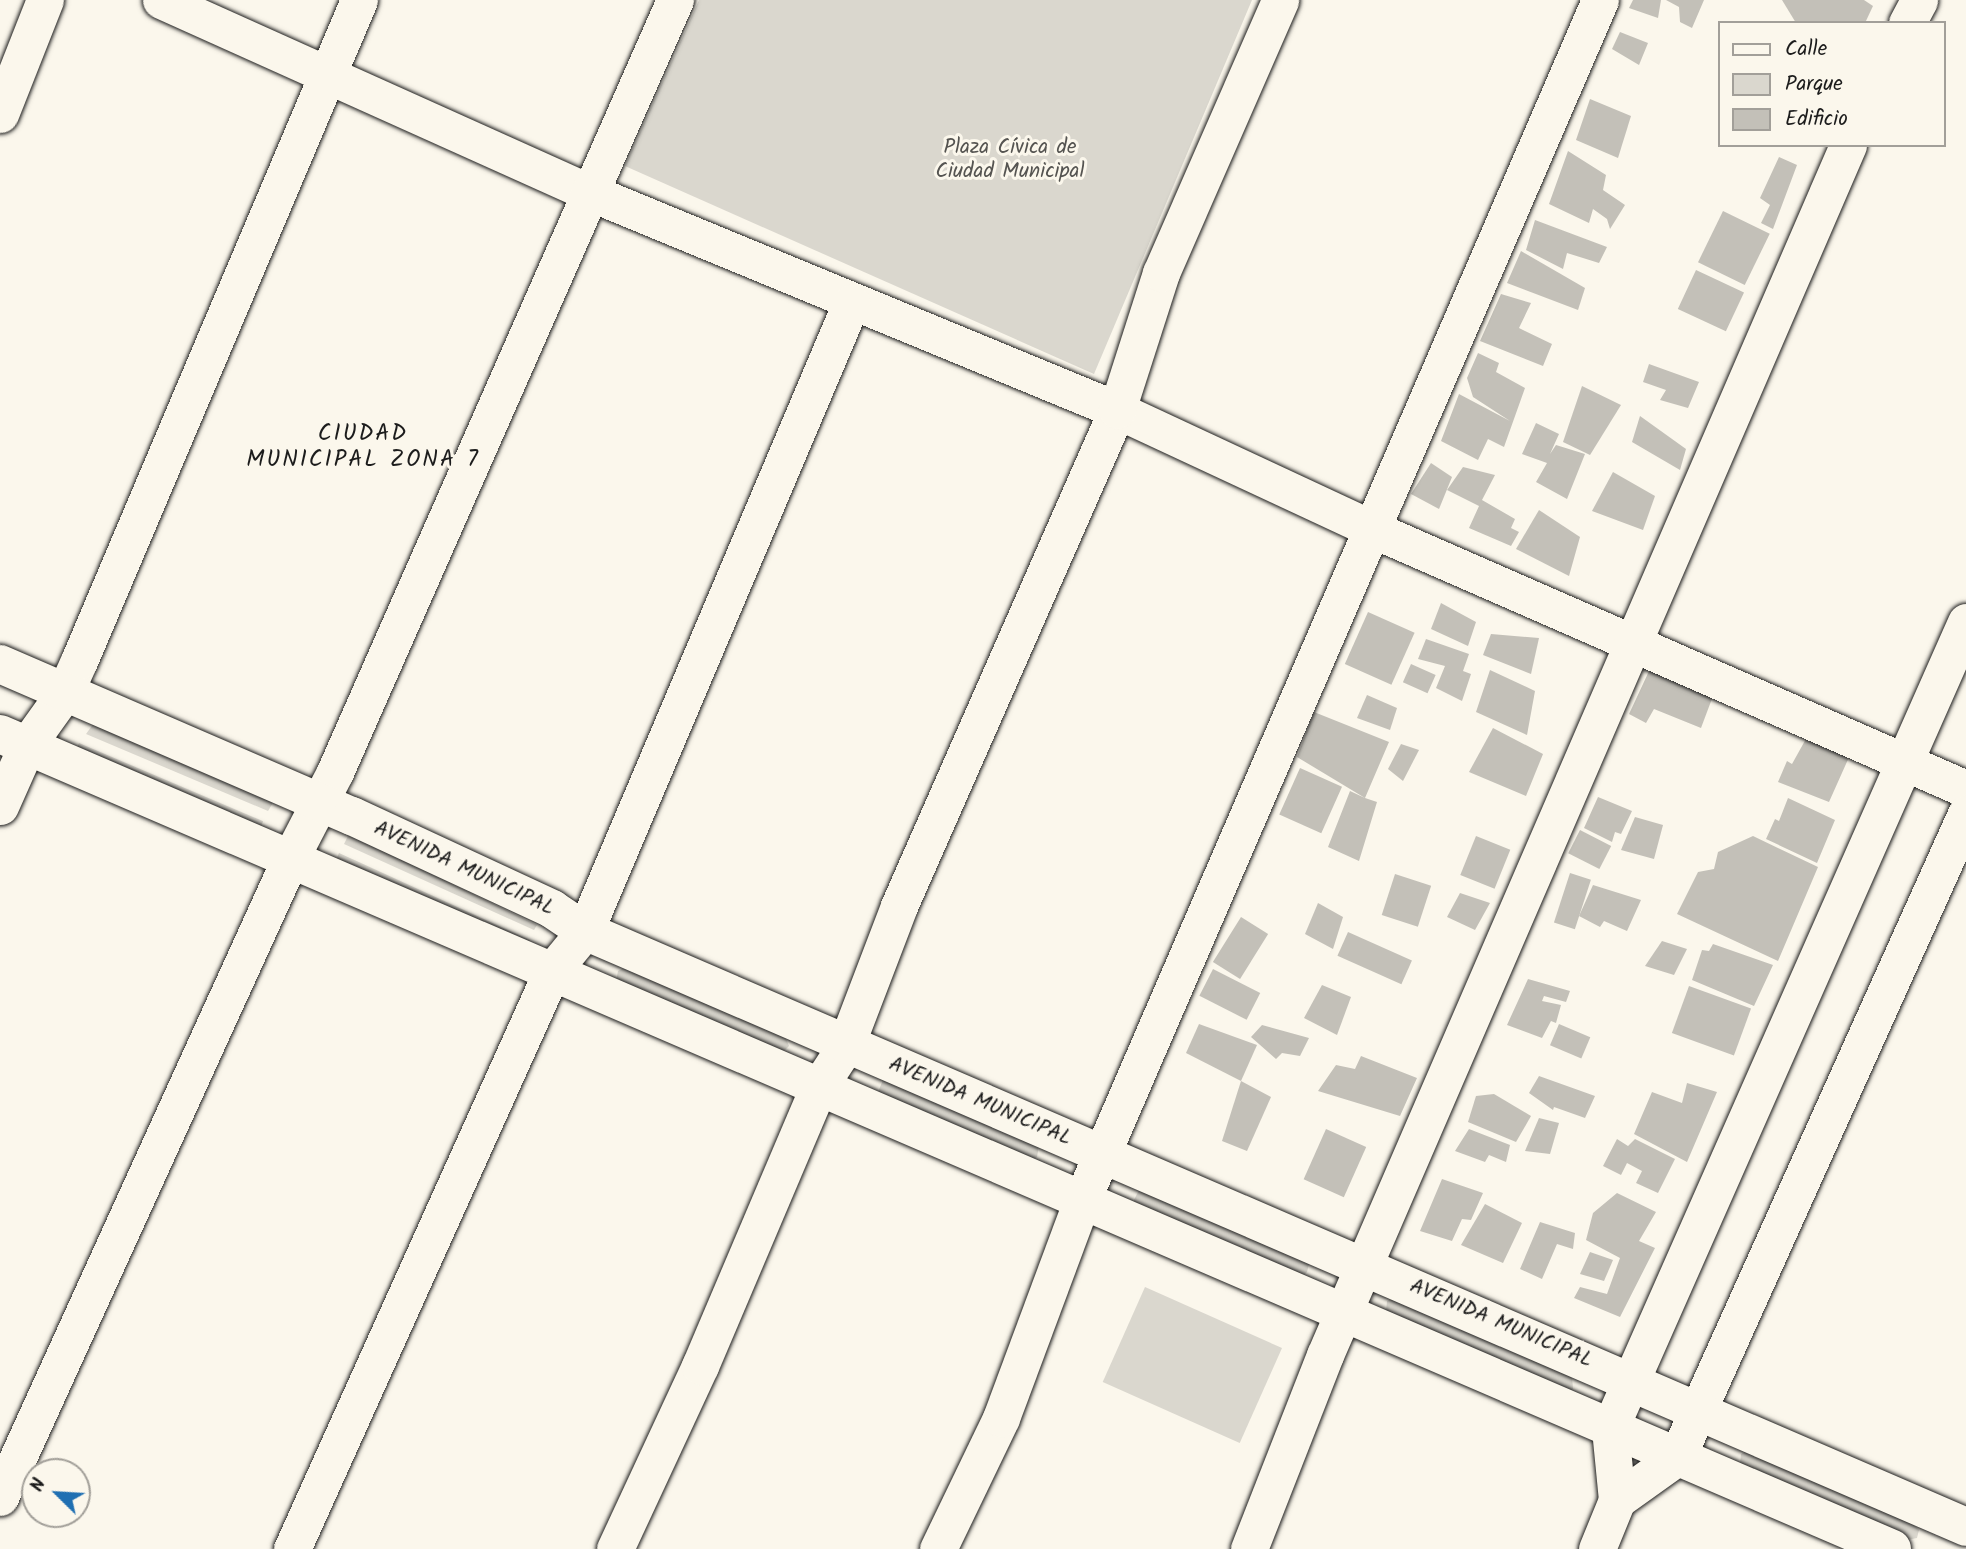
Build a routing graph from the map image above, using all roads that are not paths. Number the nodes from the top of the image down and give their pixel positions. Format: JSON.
{"nodes":[{"id":1,"x":45,"y":0,"type":"edge"},
{"id":2,"x":161,"y":0,"type":"edge"},
{"id":3,"x":359,"y":0,"type":"edge"},
{"id":4,"x":676,"y":0,"type":"edge"},
{"id":5,"x":1280,"y":0,"type":"edge"},
{"id":6,"x":1600,"y":0,"type":"edge"},
{"id":7,"x":1919,"y":0,"type":"edge"},
{"id":8,"x":1909,"y":21,"type":"edge"},
{"id":9,"x":327,"y":74,"type":"junction"},
{"id":10,"x":0,"y":114,"type":"edge"},
{"id":11,"x":1847,"y":147,"type":"edge"},
{"id":12,"x":589,"y":192,"type":"junction"},
{"id":13,"x":851,"y":303,"type":"junction"},
{"id":14,"x":1117,"y":410,"type":"junction"},
{"id":15,"x":1372,"y":530,"type":"junction"},
{"id":16,"x":1966,"y":622,"type":"edge"},
{"id":17,"x":1635,"y":643,"type":"junction"},
{"id":18,"x":0,"y":664,"type":"edge"},
{"id":19,"x":65,"y":692,"type":"junction"},
{"id":20,"x":14,"y":739,"type":"edge"},
{"id":21,"x":1904,"y":762,"type":"junction"},
{"id":22,"x":1966,"y":789,"type":"edge"},
{"id":23,"x":319,"y":801,"type":"junction"},
{"id":24,"x":0,"y":806,"type":"edge"},
{"id":25,"x":1966,"y":814,"type":"edge"},
{"id":26,"x":291,"y":857,"type":"junction"},
{"id":27,"x":585,"y":931,"type":"junction"},
{"id":28,"x":552,"y":971,"type":"junction"},
{"id":29,"x":846,"y":1045,"type":"junction"},
{"id":30,"x":818,"y":1088,"type":"junction"},
{"id":31,"x":1103,"y":1154,"type":"junction"},
{"id":32,"x":1082,"y":1200,"type":"junction"},
{"id":33,"x":1367,"y":1266,"type":"junction"},
{"id":34,"x":1345,"y":1312,"type":"junction"},
{"id":35,"x":1631,"y":1381,"type":"junction"},
{"id":36,"x":1700,"y":1410,"type":"junction"},
{"id":37,"x":1610,"y":1428,"type":"junction"},
{"id":38,"x":1677,"y":1457,"type":"junction"},
{"id":39,"x":0,"y":1497,"type":"edge"},
{"id":40,"x":1617,"y":1500,"type":"junction"},
{"id":41,"x":1966,"y":1527,"type":"edge"},
{"id":42,"x":292,"y":1549,"type":"edge"},
{"id":43,"x":615,"y":1549,"type":"edge"},
{"id":44,"x":938,"y":1549,"type":"edge"},
{"id":45,"x":1249,"y":1549,"type":"edge"},
{"id":46,"x":1597,"y":1549,"type":"edge"},
{"id":47,"x":1892,"y":1549,"type":"edge"}],
"edges":[{"from":1,"to":10,"type":"street"},
{"from":2,"to":9,"type":"street"},
{"from":3,"to":9,"type":"street"},
{"from":4,"to":12,"type":"street"},
{"from":5,"to":14,"type":"street"},
{"from":6,"to":15,"type":"street"},
{"from":7,"to":8,"type":"street"},
{"from":9,"to":12,"type":"street"},
{"from":9,"to":19,"type":"street"},
{"from":11,"to":17,"type":"street"},
{"from":12,"to":13,"type":"street"},
{"from":12,"to":23,"type":"street"},
{"from":13,"to":14,"type":"street"},
{"from":13,"to":27,"type":"street"},
{"from":14,"to":15,"type":"street"},
{"from":14,"to":29,"type":"street"},
{"from":15,"to":17,"type":"street"},
{"from":15,"to":31,"type":"street"},
{"from":16,"to":21,"type":"street"},
{"from":17,"to":21,"type":"street"},
{"from":17,"to":33,"type":"street"},
{"from":18,"to":19,"type":"street","name":"AVENIDA MUNICIPAL"},
{"from":19,"to":20,"type":"street"},
{"from":19,"to":23,"type":"street","name":"AVENIDA MUNICIPAL"},
{"from":20,"to":24,"type":"street"},
{"from":20,"to":26,"type":"street"},
{"from":21,"to":22,"type":"street"},
{"from":21,"to":35,"type":"street"},
{"from":23,"to":26,"type":"street"},
{"from":23,"to":27,"type":"street","name":"AVENIDA MUNICIPAL"},
{"from":25,"to":36,"type":"street"},
{"from":26,"to":28,"type":"street"},
{"from":26,"to":39,"type":"street"},
{"from":27,"to":28,"type":"street"},
{"from":27,"to":29,"type":"street","name":"AVENIDA MUNICIPAL"},
{"from":28,"to":30,"type":"street"},
{"from":28,"to":42,"type":"street"},
{"from":29,"to":30,"type":"street"},
{"from":29,"to":31,"type":"street","name":"AVENIDA MUNICIPAL"},
{"from":30,"to":32,"type":"street"},
{"from":30,"to":43,"type":"street"},
{"from":31,"to":32,"type":"street"},
{"from":31,"to":33,"type":"street","name":"AVENIDA MUNICIPAL"},
{"from":32,"to":34,"type":"street"},
{"from":32,"to":44,"type":"street"},
{"from":33,"to":34,"type":"street"},
{"from":33,"to":35,"type":"street","name":"AVENIDA MUNICIPAL"},
{"from":34,"to":37,"type":"street"},
{"from":34,"to":45,"type":"street"},
{"from":35,"to":36,"type":"street","name":"AVENIDA MUNICIPAL"},
{"from":35,"to":37,"type":"street"},
{"from":36,"to":38,"type":"street"},
{"from":36,"to":41,"type":"street","name":"AVENIDA MUNICIPAL"},
{"from":37,"to":38,"type":"street"},
{"from":37,"to":40,"type":"street"},
{"from":38,"to":40,"type":"street"},
{"from":38,"to":47,"type":"street"},
{"from":40,"to":46,"type":"street"}]}
